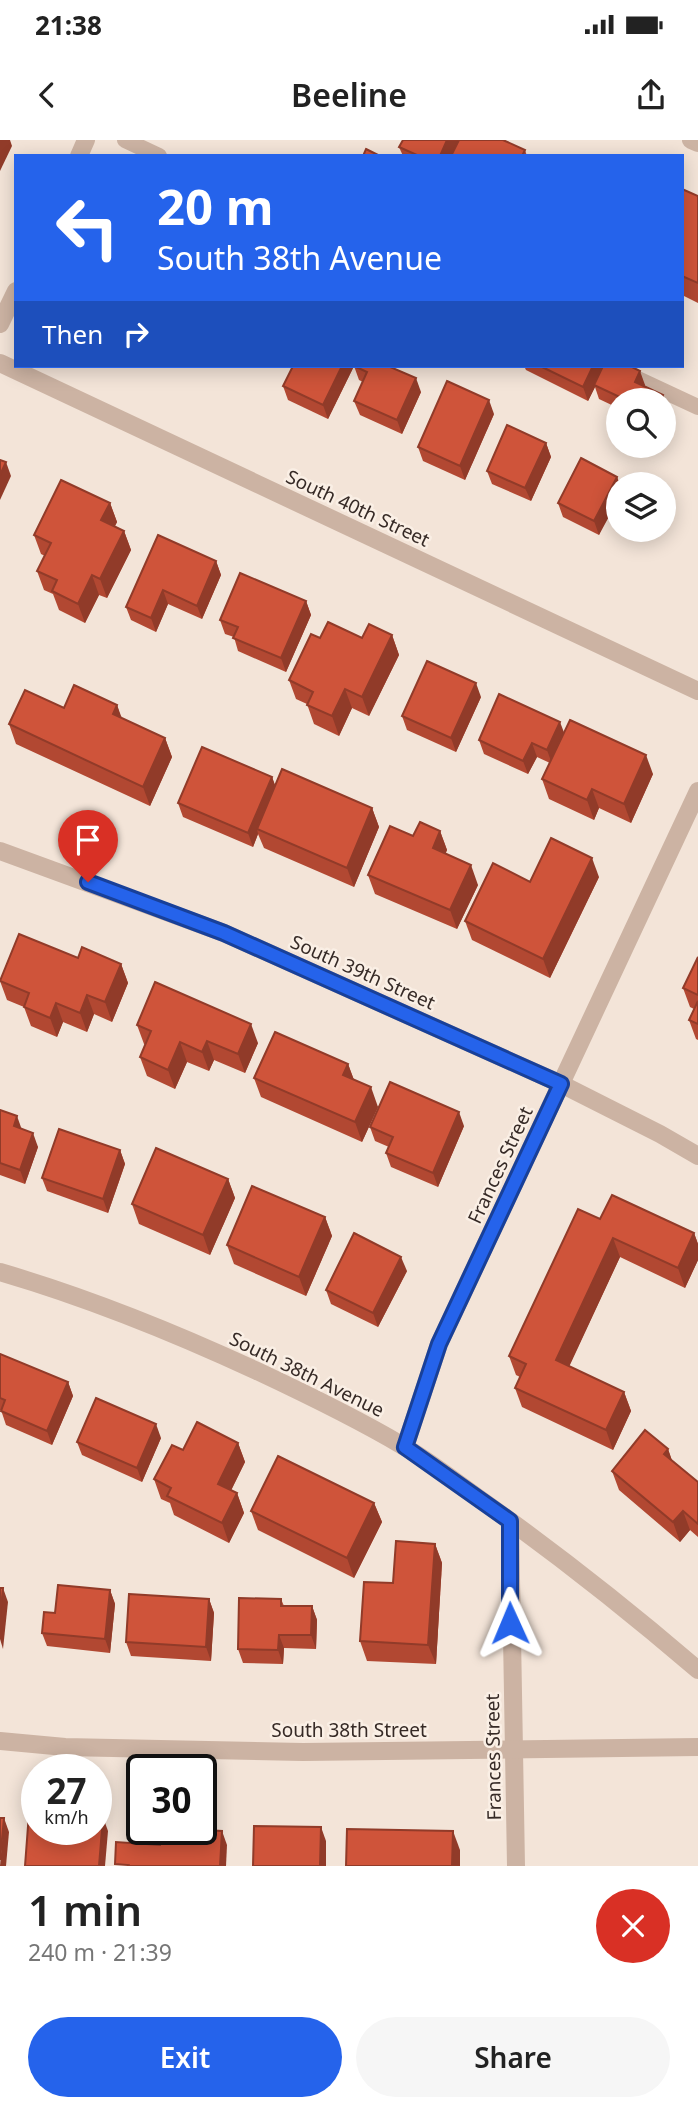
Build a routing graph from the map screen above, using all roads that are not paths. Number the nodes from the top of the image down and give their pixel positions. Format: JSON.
{"nodes":[{"id":1,"x":125,"y":140,"type":"edge"},
{"id":2,"x":691,"y":140,"type":"edge"},
{"id":3,"x":698,"y":143,"type":"edge"},
{"id":4,"x":155,"y":154,"type":"edge"},
{"id":5,"x":14,"y":295,"type":"edge"},
{"id":6,"x":0,"y":324,"type":"edge"},
{"id":7,"x":0,"y":363,"type":"edge"},
{"id":8,"x":614,"y":368,"type":"edge"},
{"id":9,"x":698,"y":407,"type":"edge"},
{"id":10,"x":698,"y":691,"type":"edge"},
{"id":11,"x":698,"y":791,"type":"edge"},
{"id":12,"x":0,"y":851,"type":"edge"},
{"id":13,"x":561,"y":1084,"type":"junction"},
{"id":14,"x":698,"y":1156,"type":"edge"},
{"id":15,"x":0,"y":1272,"type":"edge"},
{"id":16,"x":405,"y":1447,"type":"junction"},
{"id":17,"x":510,"y":1521,"type":"junction"},
{"id":18,"x":698,"y":1671,"type":"edge"},
{"id":19,"x":0,"y":1741,"type":"edge"},
{"id":20,"x":698,"y":1747,"type":"edge"},
{"id":21,"x":514,"y":1750,"type":"junction"},
{"id":22,"x":516,"y":1866,"type":"edge"}],
"edges":[{"from":1,"to":4,"type":"lane"},
{"from":2,"to":3,"type":"street"},
{"from":5,"to":6,"type":"street"},
{"from":7,"to":10,"type":"street","name":"South 40th Street"},
{"from":8,"to":9,"type":"lane"},
{"from":11,"to":13,"type":"street","name":"Frances Street"},
{"from":12,"to":13,"type":"street","name":"South 39th Street"},
{"from":13,"to":14,"type":"street","name":"South 39th Street"},
{"from":13,"to":16,"type":"street","name":"Frances Street"},
{"from":15,"to":16,"type":"street","name":"South 38th Avenue"},
{"from":16,"to":17,"type":"street","name":"South 38th Avenue"},
{"from":17,"to":18,"type":"street","name":"South 38th Avenue"},
{"from":17,"to":21,"type":"street","name":"Frances Street"},
{"from":19,"to":21,"type":"street","name":"South 38th Street"},
{"from":20,"to":21,"type":"street","name":"South 38th Street"},
{"from":21,"to":22,"type":"street","name":"Frances Street"}]}
